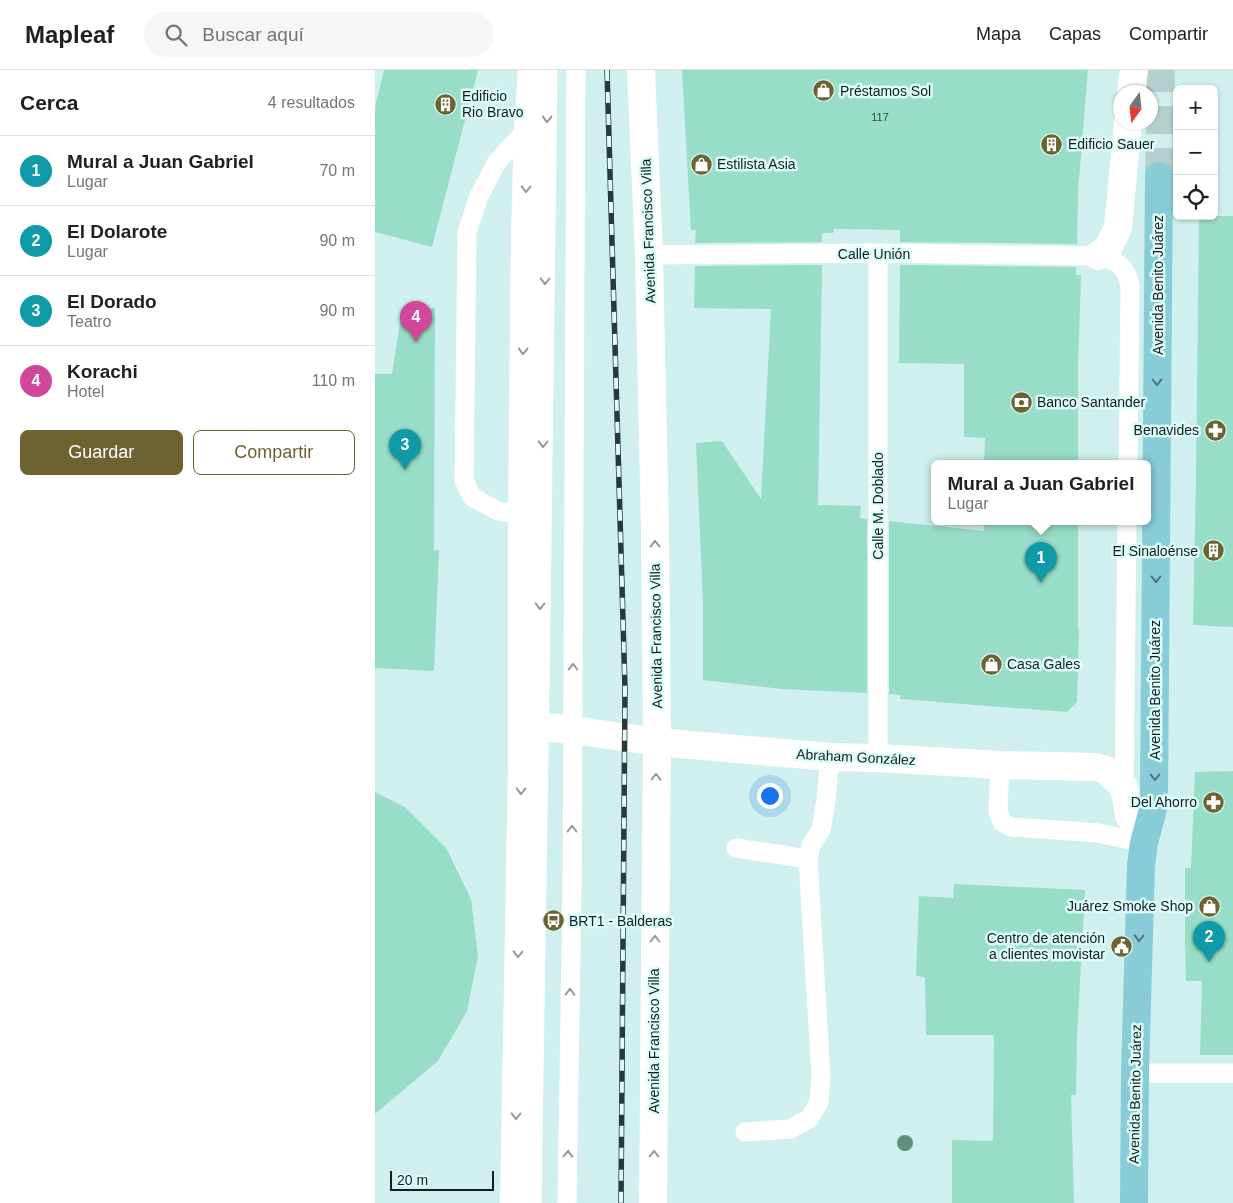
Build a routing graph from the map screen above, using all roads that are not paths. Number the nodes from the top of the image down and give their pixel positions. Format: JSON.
{"nodes":[{"id":1,"x":532,"y":70,"type":"edge"},
{"id":2,"x":548,"y":70,"type":"edge"},
{"id":3,"x":576,"y":70,"type":"edge"},
{"id":4,"x":641,"y":70,"type":"edge"},
{"id":5,"x":1134,"y":70,"type":"edge"},
{"id":6,"x":1132,"y":85,"type":"edge"},
{"id":7,"x":528,"y":128,"type":"junction"},
{"id":8,"x":1127,"y":130,"type":"edge"},
{"id":9,"x":1159,"y":176,"type":"tunnel mouth"},
{"id":10,"x":878,"y":253,"type":"junction"},
{"id":11,"x":649,"y":255,"type":"junction"},
{"id":12,"x":1098,"y":256,"type":"junction"},
{"id":13,"x":1128,"y":460,"type":"edge"},
{"id":14,"x":521,"y":515,"type":"junction"},
{"id":15,"x":1127,"y":525,"type":"edge"},
{"id":16,"x":531,"y":726,"type":"junction"},
{"id":17,"x":573,"y":730,"type":"junction"},
{"id":18,"x":657,"y":742,"type":"junction"},
{"id":19,"x":829,"y":757,"type":"junction"},
{"id":20,"x":878,"y":758,"type":"junction"},
{"id":21,"x":1000,"y":765,"type":"junction"},
{"id":22,"x":1125,"y":787,"type":"junction"},
{"id":23,"x":1144,"y":843,"type":"junction"},
{"id":24,"x":736,"y":848,"type":"dead end"},
{"id":25,"x":808,"y":860,"type":"junction"},
{"id":26,"x":1135,"y":1073,"type":"junction"},
{"id":27,"x":1233,"y":1073,"type":"edge"},
{"id":28,"x":745,"y":1132,"type":"dead end"},
{"id":29,"x":514,"y":1203,"type":"edge"},
{"id":30,"x":532,"y":1203,"type":"edge"},
{"id":31,"x":567,"y":1203,"type":"edge"},
{"id":32,"x":653,"y":1203,"type":"edge"},
{"id":33,"x":1134,"y":1203,"type":"edge"}],
"edges":[{"from":1,"to":7,"type":"main road"},
{"from":2,"to":16,"type":"lane","one_way":true},
{"from":17,"to":3,"type":"lane","one_way":true},
{"from":4,"to":11,"type":"main road","name":"Avenida Francisco Villa"},
{"from":5,"to":6,"type":"main road"},
{"from":7,"to":14,"type":"main road","one_way":true},
{"from":7,"to":14,"type":"lane"},
{"from":8,"to":12,"type":"main road"},
{"from":9,"to":23,"type":"main road","name":"Avenida Benito Juárez","one_way":true},
{"from":10,"to":11,"type":"lane","name":"Calle Unión"},
{"from":10,"to":12,"type":"lane","name":"Calle Unión"},
{"from":10,"to":20,"type":"lane","name":"Calle M. Doblado"},
{"from":18,"to":11,"type":"main road","name":"Avenida Francisco Villa","one_way":true},
{"from":12,"to":13,"type":"lane"},
{"from":14,"to":16,"type":"main road"},
{"from":15,"to":22,"type":"lane"},
{"from":16,"to":17,"type":"main road","name":"Abraham González"},
{"from":16,"to":29,"type":"main road","one_way":true},
{"from":16,"to":30,"type":"lane"},
{"from":17,"to":18,"type":"main road","name":"Abraham González"},
{"from":31,"to":17,"type":"lane","one_way":true},
{"from":18,"to":19,"type":"main road","name":"Abraham González"},
{"from":32,"to":18,"type":"main road","name":"Avenida Francisco Villa","one_way":true},
{"from":19,"to":20,"type":"main road","name":"Abraham González"},
{"from":19,"to":25,"type":"lane"},
{"from":20,"to":21,"type":"main road","name":"Abraham González"},
{"from":21,"to":22,"type":"main road","name":"Abraham González"},
{"from":21,"to":23,"type":"lane"},
{"from":22,"to":23,"type":"main road"},
{"from":23,"to":26,"type":"main road","name":"Avenida Benito Juárez","one_way":true},
{"from":24,"to":25,"type":"lane"},
{"from":25,"to":28,"type":"lane"},
{"from":26,"to":27,"type":"lane"},
{"from":26,"to":33,"type":"main road","name":"Avenida Benito Juárez"}]}
